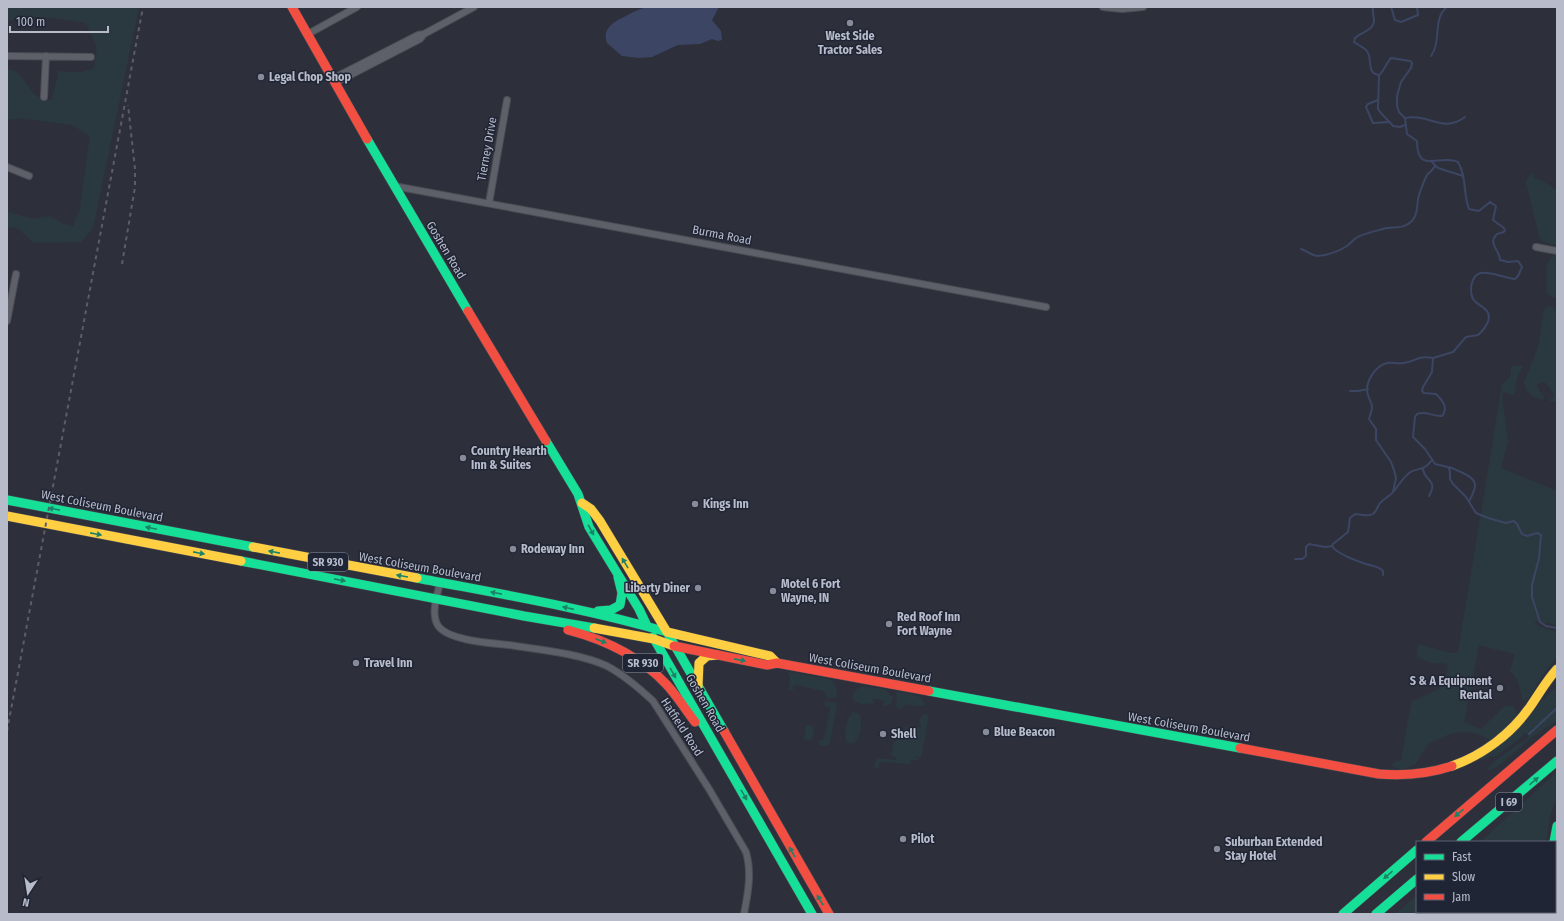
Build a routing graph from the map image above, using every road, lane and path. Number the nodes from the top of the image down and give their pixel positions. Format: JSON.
{"nodes":[{"id":1,"x":292,"y":7,"type":"edge"},
{"id":2,"x":357,"y":7,"type":"edge"},
{"id":3,"x":474,"y":7,"type":"edge"},
{"id":4,"x":1103,"y":7,"type":"edge"},
{"id":5,"x":1143,"y":7,"type":"edge"},
{"id":6,"x":308,"y":34,"type":"junction"},
{"id":7,"x":7,"y":56,"type":"edge"},
{"id":8,"x":46,"y":56,"type":"junction"},
{"id":9,"x":91,"y":58,"type":"dead end"},
{"id":10,"x":333,"y":81,"type":"junction"},
{"id":11,"x":44,"y":97,"type":"dead end"},
{"id":12,"x":507,"y":100,"type":"dead end"},
{"id":13,"x":7,"y":167,"type":"edge"},
{"id":14,"x":29,"y":176,"type":"dead end"},
{"id":15,"x":394,"y":186,"type":"junction"},
{"id":16,"x":489,"y":202,"type":"junction"},
{"id":17,"x":1536,"y":247,"type":"dead end"},
{"id":18,"x":1557,"y":251,"type":"edge"},
{"id":19,"x":16,"y":274,"type":"dead end"},
{"id":20,"x":1046,"y":307,"type":"dead end"},
{"id":21,"x":7,"y":318,"type":"edge"},
{"id":22,"x":7,"y":500,"type":"edge"},
{"id":23,"x":582,"y":503,"type":"junction"},
{"id":24,"x":7,"y":516,"type":"edge"},
{"id":25,"x":618,"y":577,"type":"junction"},
{"id":26,"x":440,"y":583,"type":"junction"},
{"id":27,"x":436,"y":600,"type":"junction"},
{"id":28,"x":583,"y":612,"type":"junction"},
{"id":29,"x":524,"y":616,"type":"junction"},
{"id":30,"x":647,"y":626,"type":"junction"},
{"id":31,"x":666,"y":632,"type":"junction"},
{"id":32,"x":654,"y":639,"type":"junction"},
{"id":33,"x":674,"y":646,"type":"junction"},
{"id":34,"x":717,"y":655,"type":"junction"},
{"id":35,"x":777,"y":663,"type":"junction"},
{"id":36,"x":1557,"y":669,"type":"edge"},
{"id":37,"x":698,"y":689,"type":"junction"},
{"id":38,"x":1557,"y":730,"type":"edge"},
{"id":39,"x":725,"y":761,"type":"junction"},
{"id":40,"x":1557,"y":761,"type":"edge"},
{"id":41,"x":1557,"y":826,"type":"edge"},
{"id":42,"x":1427,"y":841,"type":"edge"},
{"id":43,"x":1462,"y":841,"type":"edge"},
{"id":44,"x":1554,"y":841,"type":"edge"},
{"id":45,"x":1416,"y":851,"type":"edge"},
{"id":46,"x":1416,"y":880,"type":"edge"},
{"id":47,"x":810,"y":911,"type":"edge"},
{"id":48,"x":744,"y":914,"type":"edge"},
{"id":49,"x":829,"y":914,"type":"edge"},
{"id":50,"x":1343,"y":914,"type":"edge"},
{"id":51,"x":1376,"y":914,"type":"edge"}],
"edges":[{"from":1,"to":6,"type":"main road","name":"Goshen Road"},
{"from":2,"to":6,"type":"street"},
{"from":3,"to":10,"type":"street"},
{"from":4,"to":5,"type":"street"},
{"from":6,"to":10,"type":"main road","name":"Goshen Road"},
{"from":7,"to":8,"type":"street"},
{"from":8,"to":9,"type":"street"},
{"from":8,"to":11,"type":"street"},
{"from":10,"to":15,"type":"main road","name":"Goshen Road"},
{"from":12,"to":16,"type":"street","name":"Tierney Drive"},
{"from":13,"to":14,"type":"street"},
{"from":15,"to":16,"type":"street","name":"Burma Road"},
{"from":15,"to":23,"type":"main road","name":"Goshen Road"},
{"from":16,"to":20,"type":"street","name":"Burma Road"},
{"from":17,"to":18,"type":"street"},
{"from":19,"to":21,"type":"street"},
{"from":26,"to":22,"type":"main road","name":"West Coliseum Boulevard","number":"SR 930","one_way":true},
{"from":23,"to":25,"type":"main road","name":"Goshen Road","one_way":true},
{"from":31,"to":23,"type":"main road","name":"Goshen Road","one_way":true},
{"from":24,"to":27,"type":"main road","name":"West Coliseum Boulevard","number":"SR 930","one_way":true},
{"from":25,"to":28,"type":"main road"},
{"from":25,"to":30,"type":"main road","name":"Goshen Road"},
{"from":26,"to":27,"type":"street","name":"Hatfield Road"},
{"from":28,"to":26,"type":"main road","name":"West Coliseum Boulevard","number":"SR 930","one_way":true},
{"from":27,"to":29,"type":"main road","name":"West Coliseum Boulevard","number":"SR 930"},
{"from":27,"to":48,"type":"street","name":"Hatfield Road"},
{"from":28,"to":30,"type":"main road","name":"West Coliseum Boulevard","number":"SR 930"},
{"from":29,"to":32,"type":"main road","name":"West Coliseum Boulevard"},
{"from":29,"to":39,"type":"main road","number":"SR 930","one_way":true},
{"from":30,"to":31,"type":"main road","name":"West Coliseum Boulevard","number":"SR 930"},
{"from":30,"to":32,"type":"main road","name":"Goshen Road"},
{"from":31,"to":33,"type":"main road","number":"SR 930"},
{"from":31,"to":35,"type":"main road","name":"West Coliseum Boulevard"},
{"from":32,"to":33,"type":"main road","name":"West Coliseum Boulevard"},
{"from":32,"to":39,"type":"main road","name":"Goshen Road","one_way":true},
{"from":33,"to":34,"type":"main road","name":"West Coliseum Boulevard"},
{"from":33,"to":37,"type":"main road","number":"SR 930"},
{"from":34,"to":35,"type":"main road","name":"West Coliseum Boulevard","one_way":true},
{"from":34,"to":37,"type":"main road"},
{"from":35,"to":36,"type":"main road","name":"West Coliseum Boulevard"},
{"from":49,"to":37,"type":"main road","number":"SR 930","one_way":true},
{"from":38,"to":42,"type":"main road","number":"I 69","one_way":true},
{"from":39,"to":47,"type":"main road","name":"Goshen Road","number":"SR 930","one_way":true},
{"from":43,"to":40,"type":"main road","number":"I 69","one_way":true},
{"from":41,"to":44,"type":"main road"},
{"from":45,"to":50,"type":"main road","one_way":true},
{"from":46,"to":51,"type":"main road"}]}
